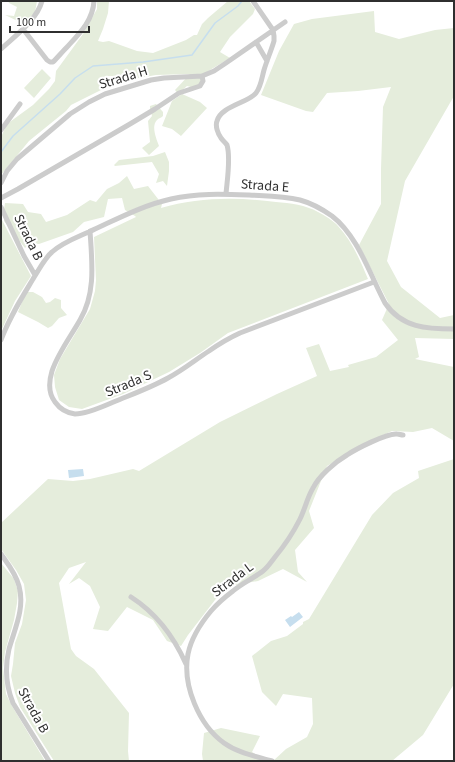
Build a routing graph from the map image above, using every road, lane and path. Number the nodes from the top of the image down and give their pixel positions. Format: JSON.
{"nodes":[{"id":1,"x":42,"y":1,"type":"edge"},
{"id":2,"x":94,"y":1,"type":"edge"},
{"id":3,"x":253,"y":1,"type":"edge"},
{"id":4,"x":285,"y":22,"type":"dead end"},
{"id":5,"x":23,"y":28,"type":"junction"},
{"id":6,"x":273,"y":30,"type":"junction"},
{"id":7,"x":256,"y":42,"type":"junction"},
{"id":8,"x":1,"y":49,"type":"edge"},
{"id":9,"x":267,"y":61,"type":"junction"},
{"id":10,"x":202,"y":76,"type":"junction"},
{"id":11,"x":20,"y":104,"type":"dead end"},
{"id":12,"x":1,"y":130,"type":"edge"},
{"id":13,"x":1,"y":183,"type":"edge"},
{"id":14,"x":226,"y":194,"type":"junction"},
{"id":15,"x":1,"y":198,"type":"edge"},
{"id":16,"x":1,"y":207,"type":"edge"},
{"id":17,"x":90,"y":231,"type":"junction"},
{"id":18,"x":35,"y":275,"type":"junction"},
{"id":19,"x":374,"y":282,"type":"junction"},
{"id":20,"x":454,"y":329,"type":"edge"},
{"id":21,"x":1,"y":340,"type":"edge"},
{"id":22,"x":403,"y":435,"type":"dead end"},
{"id":23,"x":1,"y":554,"type":"edge"},
{"id":24,"x":131,"y":596,"type":"dead end"},
{"id":25,"x":187,"y":666,"type":"junction"},
{"id":26,"x":49,"y":761,"type":"edge"},
{"id":27,"x":272,"y":761,"type":"edge"}],
"edges":[{"from":1,"to":5,"type":"street"},
{"from":2,"to":5,"type":"street"},
{"from":3,"to":6,"type":"street"},
{"from":4,"to":6,"type":"street","name":"Strada H"},
{"from":5,"to":8,"type":"street"},
{"from":6,"to":7,"type":"street","name":"Strada H"},
{"from":6,"to":9,"type":"street"},
{"from":7,"to":9,"type":"street"},
{"from":7,"to":10,"type":"street","name":"Strada H"},
{"from":9,"to":14,"type":"street"},
{"from":10,"to":13,"type":"street","name":"Strada H"},
{"from":10,"to":15,"type":"street"},
{"from":11,"to":12,"type":"street"},
{"from":14,"to":17,"type":"street","name":"Strada E"},
{"from":14,"to":19,"type":"street","name":"Strada E"},
{"from":16,"to":18,"type":"street","name":"Strada B"},
{"from":17,"to":18,"type":"street","name":"Strada E"},
{"from":17,"to":19,"type":"street","name":"Strada S"},
{"from":18,"to":21,"type":"street","name":"Strada B"},
{"from":19,"to":20,"type":"street","name":"Strada E"},
{"from":22,"to":25,"type":"street","name":"Strada L"},
{"from":23,"to":26,"type":"street","name":"Strada B"},
{"from":24,"to":25,"type":"street"},
{"from":25,"to":27,"type":"street","name":"Strada L"}]}
